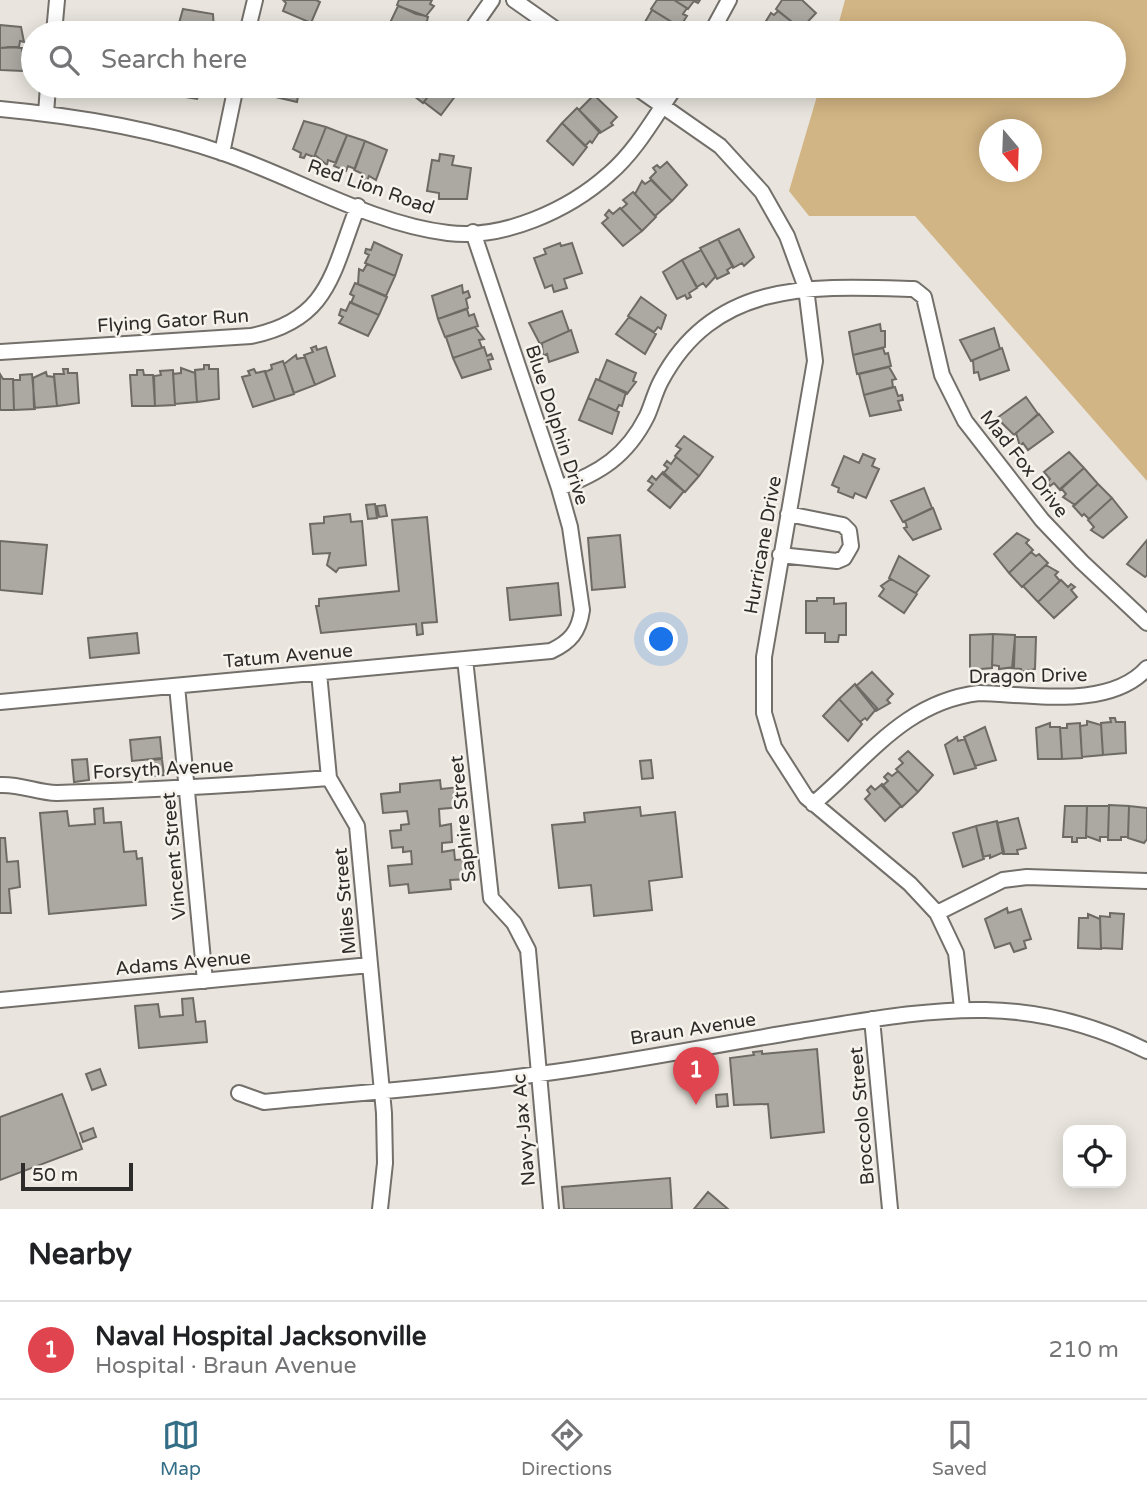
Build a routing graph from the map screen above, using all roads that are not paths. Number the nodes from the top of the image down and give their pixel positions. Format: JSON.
{"nodes":[{"id":1,"x":57,"y":0,"type":"edge"},
{"id":2,"x":255,"y":0,"type":"edge"},
{"id":3,"x":492,"y":0,"type":"edge"},
{"id":4,"x":514,"y":0,"type":"edge"},
{"id":5,"x":729,"y":0,"type":"edge"},
{"id":6,"x":55,"y":21,"type":"edge"},
{"id":7,"x":250,"y":21,"type":"edge"},
{"id":8,"x":477,"y":21,"type":"edge"},
{"id":9,"x":544,"y":21,"type":"edge"},
{"id":10,"x":718,"y":21,"type":"edge"},
{"id":11,"x":47,"y":98,"type":"edge"},
{"id":12,"x":233,"y":98,"type":"edge"},
{"id":13,"x":651,"y":98,"type":"edge"},
{"id":14,"x":668,"y":98,"type":"edge"},
{"id":15,"x":662,"y":106,"type":"junction"},
{"id":16,"x":0,"y":109,"type":"edge"},
{"id":17,"x":46,"y":114,"type":"junction"},
{"id":18,"x":222,"y":153,"type":"junction"},
{"id":19,"x":358,"y":206,"type":"junction"},
{"id":20,"x":473,"y":232,"type":"junction"},
{"id":21,"x":806,"y":288,"type":"junction"},
{"id":22,"x":0,"y":352,"type":"edge"},
{"id":23,"x":559,"y":488,"type":"junction"},
{"id":24,"x":788,"y":514,"type":"junction"},
{"id":25,"x":780,"y":555,"type":"junction"},
{"id":26,"x":1147,"y":623,"type":"edge"},
{"id":27,"x":575,"y":634,"type":"joint"},
{"id":28,"x":465,"y":659,"type":"junction"},
{"id":29,"x":1147,"y":668,"type":"edge"},
{"id":30,"x":319,"y":673,"type":"junction"},
{"id":31,"x":177,"y":686,"type":"junction"},
{"id":32,"x":0,"y":702,"type":"edge"},
{"id":33,"x":329,"y":778,"type":"junction"},
{"id":34,"x":0,"y":785,"type":"edge"},
{"id":35,"x":188,"y":789,"type":"junction"},
{"id":36,"x":813,"y":804,"type":"junction"},
{"id":37,"x":1147,"y":881,"type":"edge"},
{"id":38,"x":937,"y":912,"type":"junction"},
{"id":39,"x":370,"y":965,"type":"junction"},
{"id":40,"x":205,"y":981,"type":"junction"},
{"id":41,"x":0,"y":1000,"type":"edge"},
{"id":42,"x":962,"y":1008,"type":"junction"},
{"id":43,"x":872,"y":1019,"type":"junction"},
{"id":44,"x":536,"y":1047,"type":"joint"},
{"id":45,"x":1147,"y":1051,"type":"edge"},
{"id":46,"x":538,"y":1074,"type":"junction"},
{"id":47,"x":382,"y":1091,"type":"junction"},
{"id":48,"x":239,"y":1093,"type":"dead end"},
{"id":49,"x":380,"y":1209,"type":"edge"},
{"id":50,"x":551,"y":1209,"type":"edge"},
{"id":51,"x":890,"y":1209,"type":"edge"}],
"edges":[{"from":1,"to":6,"type":"street"},
{"from":2,"to":7,"type":"street"},
{"from":3,"to":8,"type":"street"},
{"from":4,"to":9,"type":"street"},
{"from":5,"to":10,"type":"street"},
{"from":11,"to":17,"type":"street"},
{"from":12,"to":18,"type":"street"},
{"from":13,"to":15,"type":"street","name":"Hurricane Drive"},
{"from":14,"to":15,"type":"street","name":"Red Lion Road"},
{"from":15,"to":20,"type":"street","name":"Red Lion Road"},
{"from":15,"to":21,"type":"street","name":"Hurricane Drive"},
{"from":16,"to":17,"type":"street","name":"Red Lion Road"},
{"from":17,"to":18,"type":"street","name":"Red Lion Road"},
{"from":18,"to":19,"type":"street","name":"Red Lion Road"},
{"from":19,"to":20,"type":"street","name":"Red Lion Road"},
{"from":19,"to":22,"type":"street","name":"Flying Gator Run"},
{"from":20,"to":23,"type":"street","name":"Blue Dolphin Drive"},
{"from":21,"to":23,"type":"street"},
{"from":21,"to":24,"type":"street","name":"Hurricane Drive"},
{"from":21,"to":26,"type":"street","name":"Mad Fox Drive"},
{"from":23,"to":27,"type":"street","name":"Blue Dolphin Drive"},
{"from":24,"to":25,"type":"street","name":"Hurricane Drive"},
{"from":24,"to":25,"type":"street"},
{"from":25,"to":36,"type":"street","name":"Hurricane Drive"},
{"from":27,"to":28,"type":"street","name":"Tatum Avenue"},
{"from":28,"to":30,"type":"street","name":"Tatum Avenue"},
{"from":28,"to":44,"type":"street","name":"Saphire Street"},
{"from":29,"to":36,"type":"street","name":"Dragon Drive"},
{"from":30,"to":31,"type":"street","name":"Tatum Avenue"},
{"from":30,"to":33,"type":"street","name":"Miles Street"},
{"from":31,"to":32,"type":"street","name":"Tatum Avenue"},
{"from":31,"to":35,"type":"street","name":"Vincent Street"},
{"from":33,"to":35,"type":"street","name":"Forsyth Avenue"},
{"from":33,"to":39,"type":"street","name":"Miles Street"},
{"from":34,"to":35,"type":"street","name":"Forsyth Avenue"},
{"from":35,"to":40,"type":"street","name":"Vincent Street"},
{"from":36,"to":38,"type":"street","name":"Hurricane Drive"},
{"from":37,"to":38,"type":"street"},
{"from":38,"to":42,"type":"street","name":"Hurricane Drive"},
{"from":39,"to":40,"type":"street","name":"Adams Avenue"},
{"from":39,"to":47,"type":"street","name":"Miles Street"},
{"from":40,"to":41,"type":"street","name":"Adams Avenue"},
{"from":42,"to":43,"type":"street","name":"Braun Avenue"},
{"from":42,"to":45,"type":"street","name":"Braun Avenue"},
{"from":43,"to":46,"type":"street","name":"Braun Avenue"},
{"from":43,"to":51,"type":"street","name":"Broccolo Street"},
{"from":44,"to":46,"type":"street","name":"Navy-Jax Ac"},
{"from":46,"to":47,"type":"street","name":"Braun Avenue"},
{"from":46,"to":50,"type":"street","name":"Navy-Jax Ac"},
{"from":47,"to":48,"type":"street","name":"Braun Avenue"},
{"from":47,"to":49,"type":"street"}]}
